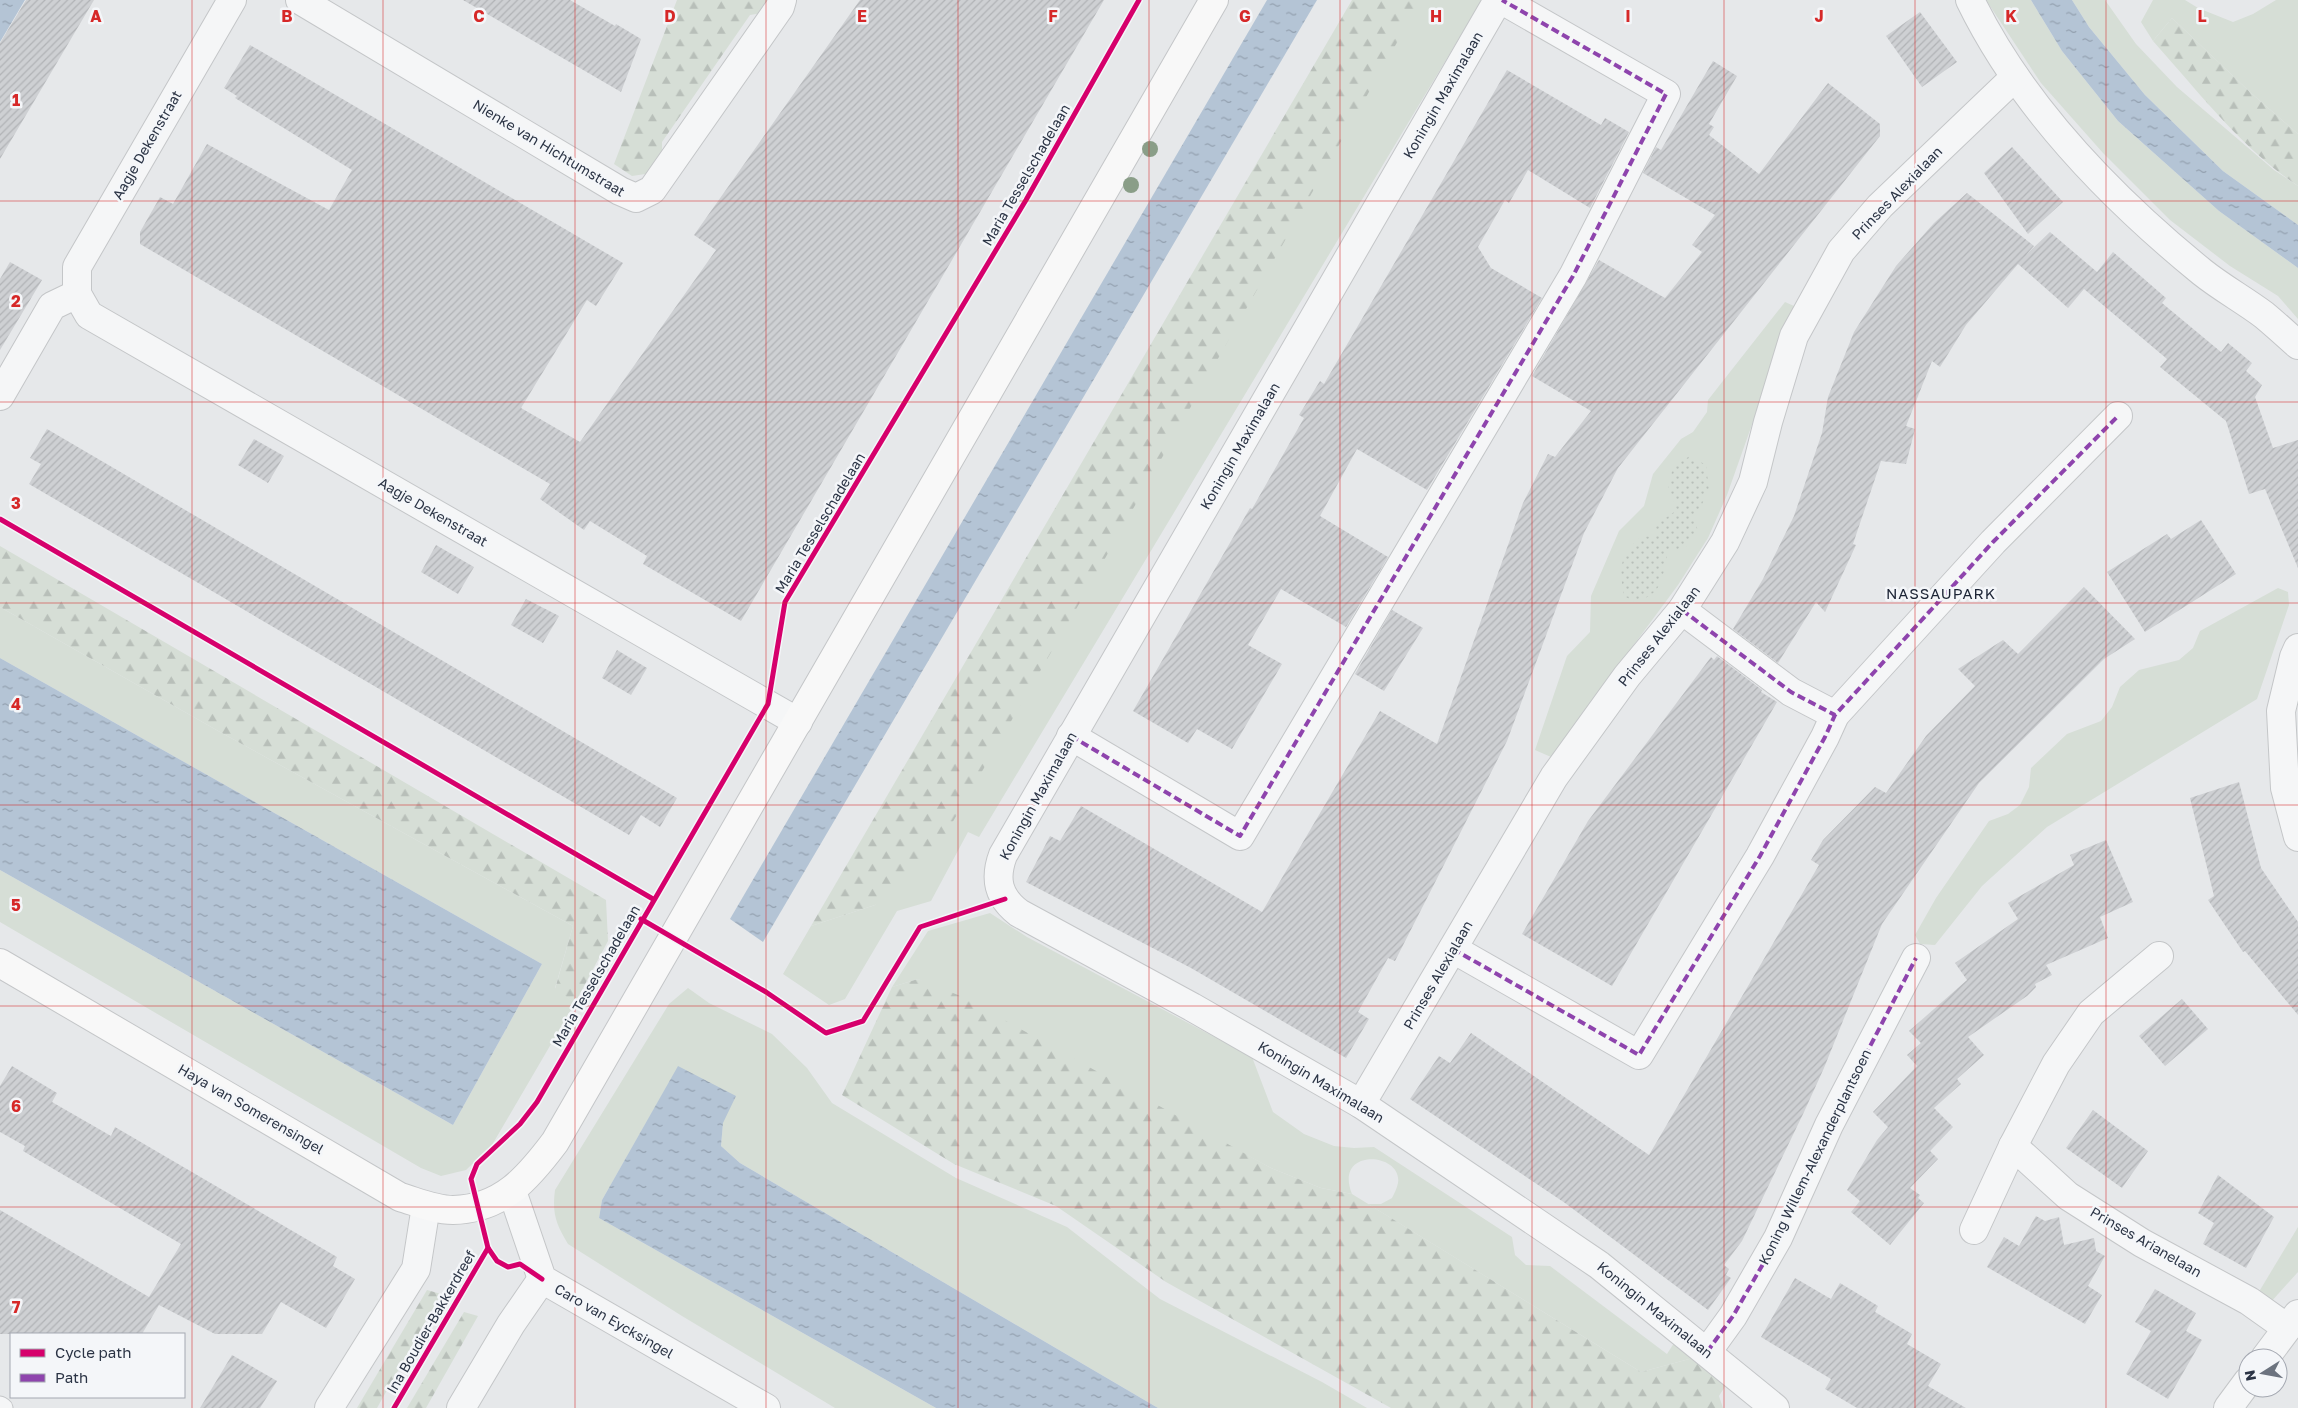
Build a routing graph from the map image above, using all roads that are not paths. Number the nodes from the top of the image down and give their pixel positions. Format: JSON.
{"nodes":[{"id":1,"x":232,"y":0,"type":"edge"},
{"id":2,"x":300,"y":0,"type":"edge"},
{"id":3,"x":782,"y":0,"type":"edge"},
{"id":4,"x":1214,"y":0,"type":"edge"},
{"id":5,"x":1500,"y":0,"type":"edge"},
{"id":6,"x":1970,"y":0,"type":"edge"},
{"id":7,"x":2015,"y":77,"type":"junction"},
{"id":8,"x":77,"y":294,"type":"junction"},
{"id":9,"x":2298,"y":345,"type":"edge"},
{"id":10,"x":0,"y":396,"type":"edge"},
{"id":11,"x":2118,"y":416,"type":"dead end"},
{"id":12,"x":1682,"y":610,"type":"junction"},
{"id":13,"x":2298,"y":648,"type":"edge"},
{"id":14,"x":1835,"y":715,"type":"junction"},
{"id":15,"x":798,"y":722,"type":"junction"},
{"id":16,"x":1071,"y":736,"type":"junction"},
{"id":17,"x":2298,"y":837,"type":"edge"},
{"id":18,"x":1453,"y":949,"type":"junction"},
{"id":19,"x":2159,"y":956,"type":"dead end"},
{"id":20,"x":1916,"y":958,"type":"dead end"},
{"id":21,"x":0,"y":963,"type":"edge"},
{"id":22,"x":1361,"y":1104,"type":"junction"},
{"id":23,"x":2013,"y":1146,"type":"junction"},
{"id":24,"x":512,"y":1191,"type":"junction"},
{"id":25,"x":426,"y":1206,"type":"junction"},
{"id":26,"x":1974,"y":1230,"type":"dead end"},
{"id":27,"x":542,"y":1279,"type":"junction"},
{"id":28,"x":2292,"y":1321,"type":"edge"},
{"id":29,"x":2272,"y":1348,"type":"edge"},
{"id":30,"x":1707,"y":1352,"type":"junction"},
{"id":31,"x":2238,"y":1394,"type":"edge"},
{"id":32,"x":0,"y":1406,"type":"edge"},
{"id":33,"x":3,"y":1408,"type":"edge"},
{"id":34,"x":329,"y":1408,"type":"edge"},
{"id":35,"x":462,"y":1408,"type":"edge"},
{"id":36,"x":766,"y":1408,"type":"edge"},
{"id":37,"x":1775,"y":1408,"type":"edge"},
{"id":38,"x":2228,"y":1408,"type":"edge"}],
"edges":[{"from":1,"to":8,"type":"street","name":"Aagje Dekenstraat"},
{"from":2,"to":3,"type":"street","name":"Nienke van Hichtumstraat"},
{"from":4,"to":15,"type":"street"},
{"from":5,"to":16,"type":"street","name":"Koningin Maximalaan"},
{"from":5,"to":16,"type":"street"},
{"from":6,"to":7,"type":"street"},
{"from":7,"to":9,"type":"street"},
{"from":7,"to":12,"type":"street","name":"Prinses Alexialaan"},
{"from":8,"to":10,"type":"street"},
{"from":8,"to":15,"type":"street","name":"Aagje Dekenstraat"},
{"from":11,"to":14,"type":"street"},
{"from":12,"to":14,"type":"street"},
{"from":12,"to":18,"type":"street","name":"Prinses Alexialaan"},
{"from":13,"to":17,"type":"street"},
{"from":14,"to":18,"type":"street"},
{"from":15,"to":24,"type":"street"},
{"from":16,"to":22,"type":"street","name":"Koningin Maximalaan"},
{"from":18,"to":22,"type":"street","name":"Prinses Alexialaan"},
{"from":19,"to":23,"type":"street"},
{"from":20,"to":30,"type":"street","name":"Koning Willem-Alexanderplantsoen"},
{"from":21,"to":25,"type":"street","name":"Haya van Somerensingel"},
{"from":22,"to":30,"type":"street","name":"Koningin Maximalaan"},
{"from":23,"to":26,"type":"street"},
{"from":23,"to":28,"type":"street","name":"Prinses Arianelaan"},
{"from":24,"to":25,"type":"street","name":"Haya van Somerensingel"},
{"from":24,"to":27,"type":"street","name":"Caro van Eycksingel"},
{"from":25,"to":34,"type":"street"},
{"from":27,"to":35,"type":"street"},
{"from":27,"to":36,"type":"street","name":"Caro van Eycksingel"},
{"from":28,"to":29,"type":"street","name":"Prinses Arianelaan"},
{"from":30,"to":37,"type":"street","name":"Koningin Maximalaan"},
{"from":31,"to":38,"type":"street"},
{"from":32,"to":33,"type":"lane"}]}
